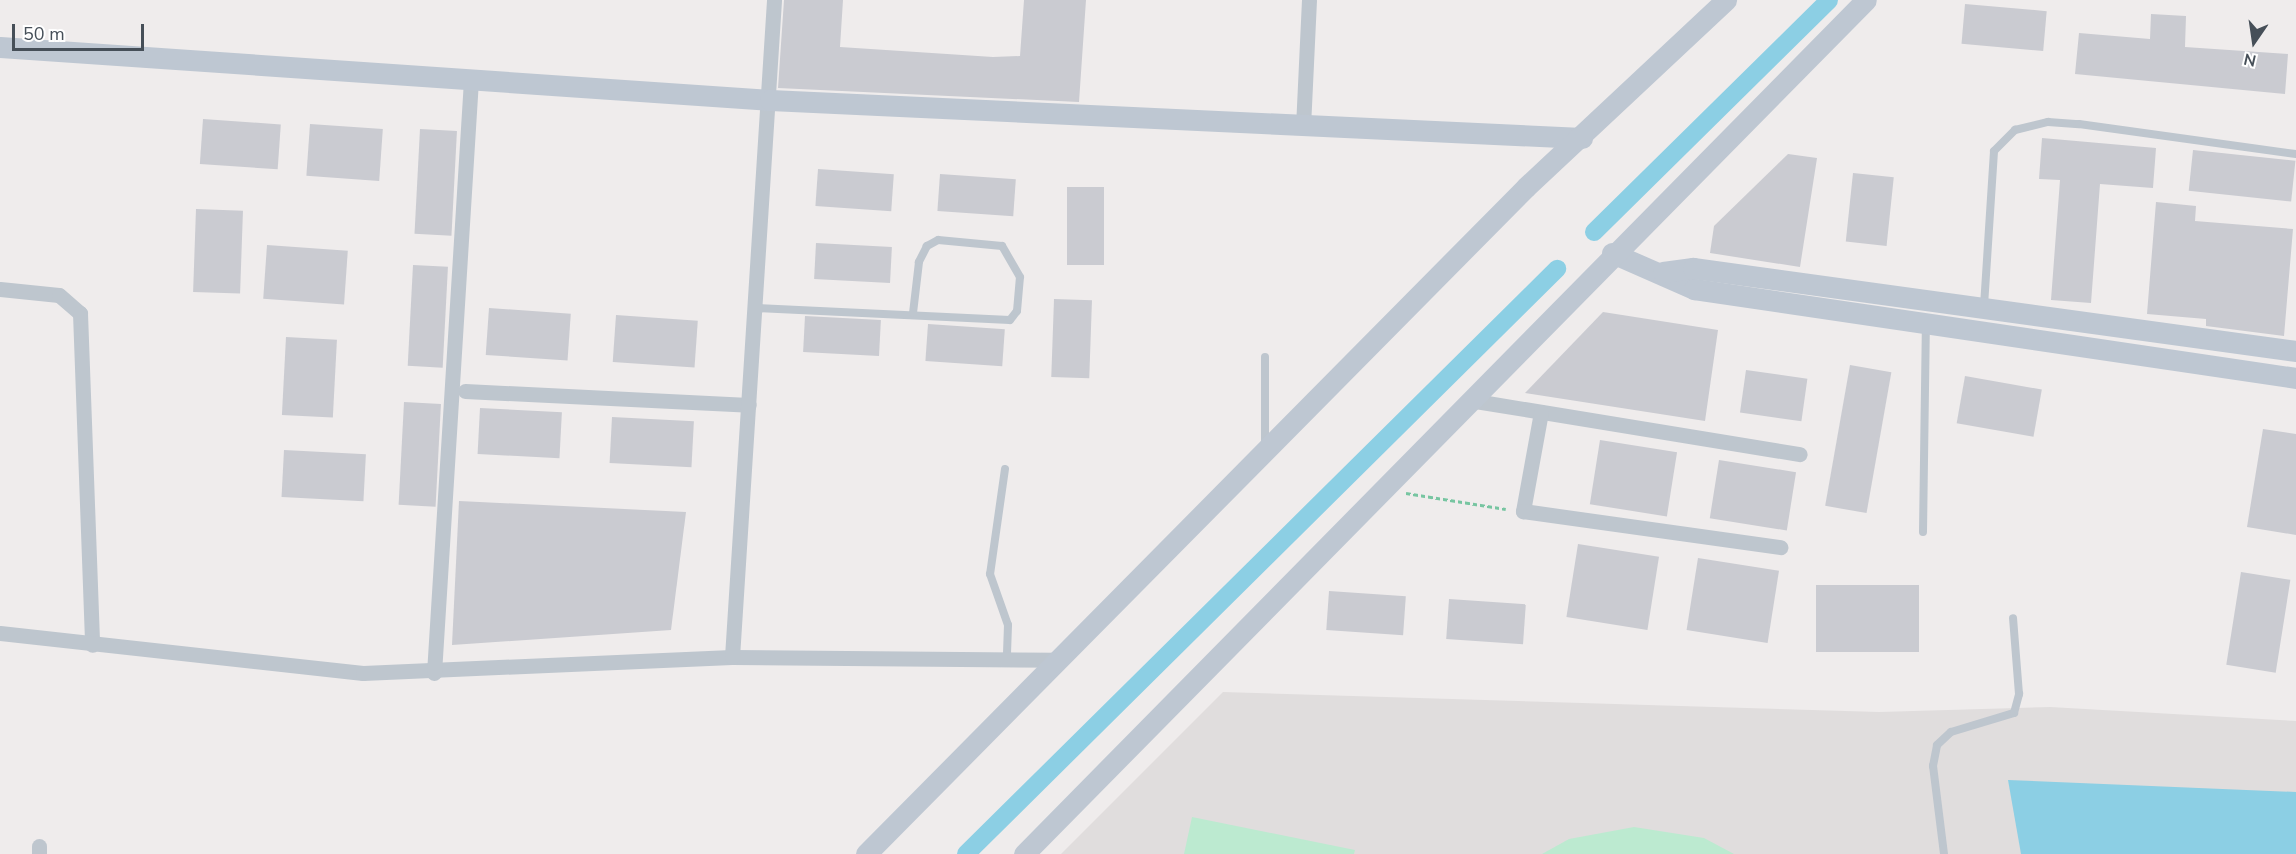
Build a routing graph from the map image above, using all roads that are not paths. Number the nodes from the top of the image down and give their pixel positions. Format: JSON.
{"nodes":[{"id":1,"x":774,"y":0,"type":"edge"},
{"id":2,"x":1309,"y":0,"type":"edge"},
{"id":3,"x":1725,"y":0,"type":"edge"},
{"id":4,"x":1866,"y":0,"type":"edge"},
{"id":5,"x":0,"y":47,"type":"edge"},
{"id":6,"x":471,"y":80,"type":"junction"},
{"id":7,"x":770,"y":100,"type":"junction"},
{"id":8,"x":1303,"y":128,"type":"junction"},
{"id":9,"x":1582,"y":138,"type":"junction"},
{"id":10,"x":2296,"y":154,"type":"edge"},
{"id":11,"x":1612,"y":253,"type":"junction"},
{"id":12,"x":1663,"y":272,"type":"junction"},
{"id":13,"x":0,"y":289,"type":"edge"},
{"id":14,"x":1984,"y":306,"type":"junction"},
{"id":15,"x":756,"y":308,"type":"junction"},
{"id":16,"x":913,"y":313,"type":"junction"},
{"id":17,"x":1926,"y":324,"type":"junction"},
{"id":18,"x":2296,"y":351,"type":"edge"},
{"id":19,"x":1265,"y":357,"type":"dead end"},
{"id":20,"x":2296,"y":378,"type":"edge"},
{"id":21,"x":465,"y":391,"type":"dead end"},
{"id":22,"x":1469,"y":400,"type":"junction"},
{"id":23,"x":749,"y":405,"type":"junction"},
{"id":24,"x":1541,"y":412,"type":"junction"},
{"id":25,"x":1265,"y":450,"type":"junction"},
{"id":26,"x":1800,"y":454,"type":"dead end"},
{"id":27,"x":1005,"y":469,"type":"dead end"},
{"id":28,"x":1923,"y":532,"type":"dead end"},
{"id":29,"x":1780,"y":547,"type":"dead end"},
{"id":30,"x":2013,"y":618,"type":"dead end"},
{"id":31,"x":0,"y":633,"type":"edge"},
{"id":32,"x":92,"y":645,"type":"junction"},
{"id":33,"x":732,"y":657,"type":"junction"},
{"id":34,"x":1007,"y":658,"type":"junction"},
{"id":35,"x":1057,"y":660,"type":"junction"},
{"id":36,"x":434,"y":673,"type":"junction"},
{"id":37,"x":866,"y":854,"type":"edge"},
{"id":38,"x":1024,"y":854,"type":"edge"},
{"id":39,"x":1944,"y":854,"type":"edge"}],
"edges":[{"from":1,"to":7,"type":"street"},
{"from":2,"to":8,"type":"street"},
{"from":3,"to":9,"type":"street"},
{"from":4,"to":11,"type":"street"},
{"from":5,"to":6,"type":"street"},
{"from":6,"to":7,"type":"street"},
{"from":6,"to":36,"type":"street"},
{"from":7,"to":8,"type":"street"},
{"from":7,"to":15,"type":"street"},
{"from":8,"to":9,"type":"street"},
{"from":9,"to":25,"type":"street"},
{"from":10,"to":14,"type":"lane"},
{"from":11,"to":12,"type":"street"},
{"from":11,"to":22,"type":"street"},
{"from":12,"to":14,"type":"street"},
{"from":12,"to":17,"type":"street"},
{"from":13,"to":32,"type":"street"},
{"from":14,"to":18,"type":"street"},
{"from":15,"to":16,"type":"lane"},
{"from":15,"to":23,"type":"street"},
{"from":16,"to":16,"type":"lane"},
{"from":17,"to":20,"type":"street"},
{"from":17,"to":28,"type":"lane"},
{"from":19,"to":25,"type":"lane"},
{"from":21,"to":23,"type":"street"},
{"from":22,"to":24,"type":"street"},
{"from":22,"to":38,"type":"street"},
{"from":23,"to":33,"type":"street"},
{"from":24,"to":26,"type":"street"},
{"from":24,"to":29,"type":"street"},
{"from":25,"to":35,"type":"street"},
{"from":27,"to":34,"type":"lane"},
{"from":30,"to":39,"type":"lane"},
{"from":31,"to":32,"type":"street"},
{"from":32,"to":36,"type":"street"},
{"from":33,"to":34,"type":"street"},
{"from":33,"to":36,"type":"street"},
{"from":34,"to":35,"type":"street"},
{"from":35,"to":37,"type":"street"}]}
